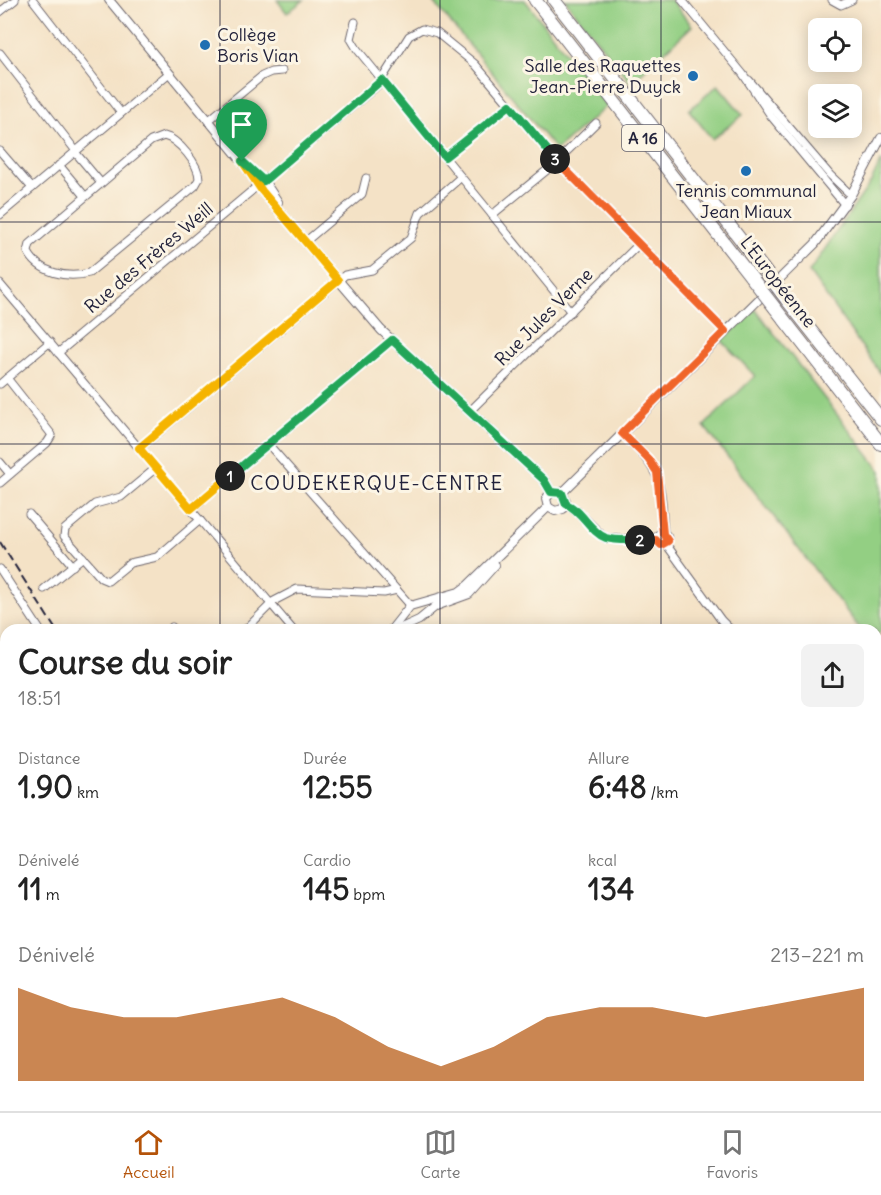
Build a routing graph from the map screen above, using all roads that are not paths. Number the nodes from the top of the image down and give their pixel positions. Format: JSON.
{"nodes":[{"id":1,"x":15,"y":0,"type":"edge"},
{"id":2,"x":33,"y":0,"type":"edge"},
{"id":3,"x":109,"y":0,"type":"edge"},
{"id":4,"x":535,"y":0,"type":"edge"},
{"id":5,"x":554,"y":0,"type":"edge"},
{"id":6,"x":694,"y":0,"type":"edge"},
{"id":7,"x":832,"y":0,"type":"edge"},
{"id":8,"x":852,"y":0,"type":"edge"},
{"id":9,"x":684,"y":3,"type":"edge"},
{"id":10,"x":0,"y":12,"type":"edge"},
{"id":11,"x":355,"y":22,"type":"dead end"},
{"id":12,"x":0,"y":53,"type":"edge"},
{"id":13,"x":282,"y":71,"type":"dead end"},
{"id":14,"x":168,"y":74,"type":"junction"},
{"id":15,"x":743,"y":74,"type":"junction"},
{"id":16,"x":382,"y":80,"type":"junction"},
{"id":17,"x":510,"y":105,"type":"junction"},
{"id":18,"x":121,"y":113,"type":"junction"},
{"id":19,"x":208,"y":121,"type":"junction"},
{"id":20,"x":596,"y":123,"type":"dead end"},
{"id":21,"x":881,"y":138,"type":"edge"},
{"id":22,"x":0,"y":151,"type":"edge"},
{"id":23,"x":76,"y":151,"type":"junction"},
{"id":24,"x":445,"y":157,"type":"junction"},
{"id":25,"x":557,"y":161,"type":"junction"},
{"id":26,"x":60,"y":165,"type":"junction"},
{"id":27,"x":461,"y":177,"type":"junction"},
{"id":28,"x":366,"y":178,"type":"dead end"},
{"id":29,"x":101,"y":183,"type":"junction"},
{"id":30,"x":261,"y":184,"type":"junction"},
{"id":31,"x":32,"y":188,"type":"junction"},
{"id":32,"x":851,"y":195,"type":"junction"},
{"id":33,"x":86,"y":196,"type":"junction"},
{"id":34,"x":845,"y":205,"type":"junction"},
{"id":35,"x":0,"y":215,"type":"edge"},
{"id":36,"x":492,"y":215,"type":"junction"},
{"id":37,"x":307,"y":240,"type":"junction"},
{"id":38,"x":639,"y":244,"type":"junction"},
{"id":39,"x":340,"y":279,"type":"junction"},
{"id":40,"x":0,"y":284,"type":"edge"},
{"id":41,"x":571,"y":312,"type":"junction"},
{"id":42,"x":725,"y":331,"type":"junction"},
{"id":43,"x":392,"y":340,"type":"junction"},
{"id":44,"x":50,"y":342,"type":"junction"},
{"id":45,"x":58,"y":353,"type":"junction"},
{"id":46,"x":7,"y":378,"type":"junction"},
{"id":47,"x":0,"y":384,"type":"edge"},
{"id":48,"x":470,"y":411,"type":"junction"},
{"id":49,"x":881,"y":419,"type":"edge"},
{"id":50,"x":622,"y":433,"type":"junction"},
{"id":51,"x":268,"y":444,"type":"junction"},
{"id":52,"x":881,"y":444,"type":"edge"},
{"id":53,"x":139,"y":448,"type":"junction"},
{"id":54,"x":0,"y":462,"type":"edge"},
{"id":55,"x":156,"y":468,"type":"junction"},
{"id":56,"x":10,"y":474,"type":"junction"},
{"id":57,"x":0,"y":483,"type":"edge"},
{"id":58,"x":551,"y":492,"type":"junction"},
{"id":59,"x":562,"y":493,"type":"junction"},
{"id":60,"x":566,"y":504,"type":"junction"},
{"id":61,"x":548,"y":507,"type":"junction"},
{"id":62,"x":191,"y":509,"type":"junction"},
{"id":63,"x":29,"y":514,"type":"dead end"},
{"id":64,"x":200,"y":520,"type":"junction"},
{"id":65,"x":663,"y":534,"type":"junction"},
{"id":66,"x":516,"y":539,"type":"junction"},
{"id":67,"x":656,"y":540,"type":"junction"},
{"id":68,"x":666,"y":544,"type":"junction"},
{"id":69,"x":83,"y":557,"type":"junction"},
{"id":70,"x":73,"y":566,"type":"junction"},
{"id":71,"x":0,"y":569,"type":"edge"},
{"id":72,"x":44,"y":589,"type":"dead end"},
{"id":73,"x":397,"y":590,"type":"junction"},
{"id":74,"x":271,"y":604,"type":"junction"},
{"id":75,"x":410,"y":608,"type":"junction"},
{"id":76,"x":423,"y":615,"type":"junction"},
{"id":77,"x":414,"y":622,"type":"junction"},
{"id":78,"x":36,"y":624,"type":"edge"},
{"id":79,"x":251,"y":624,"type":"edge"},
{"id":80,"x":288,"y":624,"type":"edge"},
{"id":81,"x":396,"y":624,"type":"edge"},
{"id":82,"x":410,"y":624,"type":"edge"},
{"id":83,"x":725,"y":624,"type":"edge"}],
"edges":[{"from":1,"to":10,"type":"street"},
{"from":2,"to":18,"type":"street"},
{"from":3,"to":14,"type":"street"},
{"from":4,"to":52,"type":"highway","name":"L'Européenne","number":"A 16","bridge":true},
{"from":5,"to":49,"type":"highway","name":"L'Européenne","number":"A 16","bridge":true},
{"from":6,"to":9,"type":"street"},
{"from":7,"to":8,"type":"street"},
{"from":9,"to":15,"type":"street"},
{"from":11,"to":16,"type":"street"},
{"from":12,"to":23,"type":"street"},
{"from":13,"to":19,"type":"street"},
{"from":14,"to":18,"type":"street"},
{"from":14,"to":19,"type":"street"},
{"from":15,"to":32,"type":"street"},
{"from":15,"to":34,"type":"street"},
{"from":16,"to":17,"type":"street","name":"Rue des Frères Weill"},
{"from":16,"to":24,"type":"street"},
{"from":16,"to":30,"type":"street","name":"Rue des Frères Weill"},
{"from":17,"to":24,"type":"street"},
{"from":17,"to":25,"type":"street"},
{"from":18,"to":23,"type":"street"},
{"from":19,"to":30,"type":"street"},
{"from":20,"to":25,"type":"street"},
{"from":21,"to":32,"type":"street"},
{"from":22,"to":31,"type":"street"},
{"from":23,"to":26,"type":"street"},
{"from":23,"to":29,"type":"street"},
{"from":24,"to":27,"type":"street"},
{"from":25,"to":36,"type":"street"},
{"from":25,"to":38,"type":"street"},
{"from":26,"to":31,"type":"street"},
{"from":26,"to":33,"type":"street"},
{"from":27,"to":36,"type":"street"},
{"from":27,"to":39,"type":"street"},
{"from":28,"to":37,"type":"street"},
{"from":29,"to":33,"type":"street"},
{"from":29,"to":33,"type":"street"},
{"from":30,"to":37,"type":"street"},
{"from":30,"to":45,"type":"street","name":"Rue des Frères Weill"},
{"from":31,"to":35,"type":"street"},
{"from":32,"to":34,"type":"street"},
{"from":34,"to":42,"type":"street"},
{"from":36,"to":41,"type":"street"},
{"from":37,"to":39,"type":"street"},
{"from":38,"to":41,"type":"street","name":"Rue Jules Verne"},
{"from":38,"to":42,"type":"street"},
{"from":39,"to":43,"type":"street"},
{"from":39,"to":53,"type":"street"},
{"from":40,"to":44,"type":"street"},
{"from":41,"to":48,"type":"street","name":"Rue Jules Verne"},
{"from":42,"to":50,"type":"street"},
{"from":43,"to":48,"type":"street"},
{"from":43,"to":51,"type":"street"},
{"from":44,"to":45,"type":"street"},
{"from":44,"to":46,"type":"street"},
{"from":45,"to":53,"type":"street"},
{"from":46,"to":47,"type":"street"},
{"from":46,"to":56,"type":"street"},
{"from":48,"to":58,"type":"street"},
{"from":50,"to":59,"type":"street"},
{"from":50,"to":65,"type":"street"},
{"from":51,"to":62,"type":"street"},
{"from":51,"to":73,"type":"street"},
{"from":53,"to":55,"type":"street"},
{"from":54,"to":56,"type":"street"},
{"from":55,"to":62,"type":"street"},
{"from":55,"to":69,"type":"street"},
{"from":56,"to":57,"type":"street"},
{"from":58,"to":59,"type":"street"},
{"from":58,"to":61,"type":"street"},
{"from":59,"to":60,"type":"street"},
{"from":60,"to":61,"type":"street"},
{"from":60,"to":67,"type":"street"},
{"from":61,"to":66,"type":"street"},
{"from":62,"to":64,"type":"street"},
{"from":63,"to":70,"type":"street"},
{"from":64,"to":69,"type":"street"},
{"from":64,"to":74,"type":"street"},
{"from":65,"to":67,"type":"street"},
{"from":65,"to":68,"type":"street"},
{"from":66,"to":75,"type":"street"},
{"from":66,"to":76,"type":"street"},
{"from":67,"to":68,"type":"street"},
{"from":68,"to":83,"type":"street"},
{"from":69,"to":70,"type":"street"},
{"from":70,"to":72,"type":"street"},
{"from":71,"to":78,"type":"street"},
{"from":73,"to":74,"type":"street"},
{"from":73,"to":75,"type":"street"},
{"from":74,"to":79,"type":"street"},
{"from":74,"to":80,"type":"street"},
{"from":75,"to":76,"type":"street"},
{"from":75,"to":77,"type":"street"},
{"from":75,"to":81,"type":"street"},
{"from":76,"to":77,"type":"street"},
{"from":77,"to":82,"type":"street"}]}
